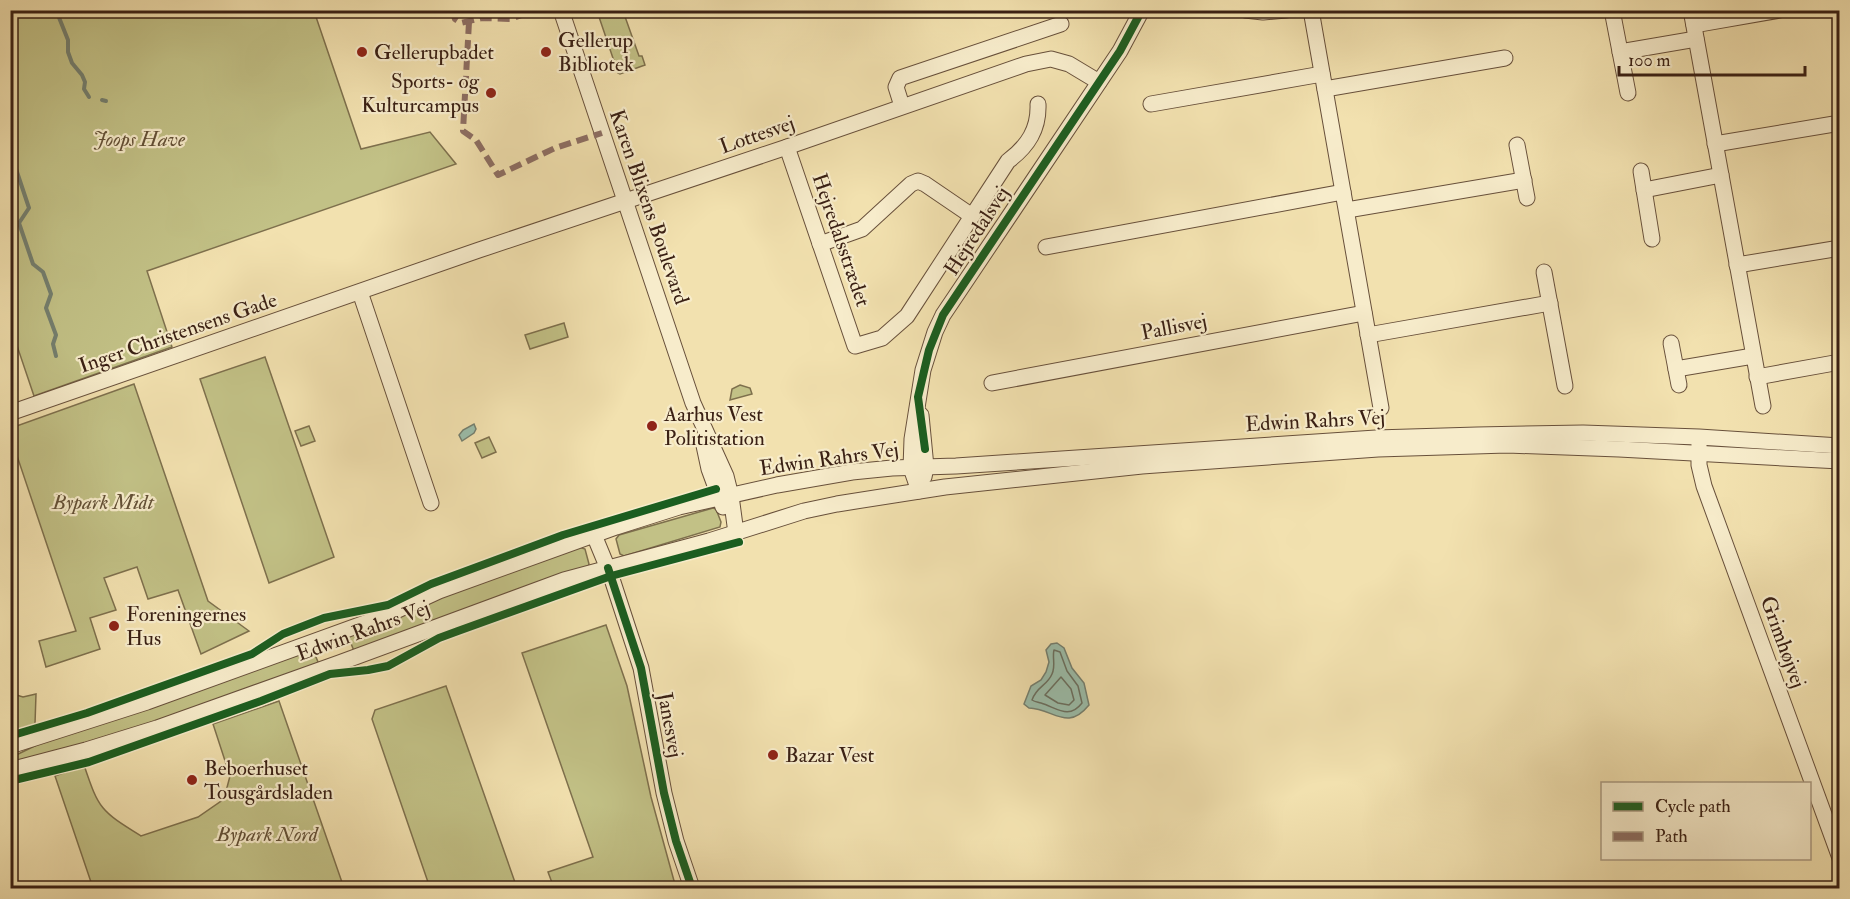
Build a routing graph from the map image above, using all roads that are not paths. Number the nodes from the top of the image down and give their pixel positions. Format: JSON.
{"nodes":[{"id":1,"x":561,"y":10,"type":"edge"},
{"id":2,"x":1142,"y":10,"type":"edge"},
{"id":3,"x":1155,"y":10,"type":"edge"},
{"id":4,"x":1245,"y":10,"type":"edge"},
{"id":5,"x":1286,"y":10,"type":"edge"},
{"id":6,"x":1311,"y":10,"type":"edge"},
{"id":7,"x":1612,"y":10,"type":"edge"},
{"id":8,"x":1780,"y":10,"type":"edge"},
{"id":9,"x":1060,"y":24,"type":"dead end"},
{"id":10,"x":1694,"y":25,"type":"edge"},
{"id":11,"x":1120,"y":51,"type":"junction"},
{"id":12,"x":1620,"y":52,"type":"junction"},
{"id":13,"x":1504,"y":58,"type":"dead end"},
{"id":14,"x":1099,"y":82,"type":"junction"},
{"id":15,"x":1323,"y":82,"type":"junction"},
{"id":16,"x":1628,"y":93,"type":"dead end"},
{"id":17,"x":1038,"y":104,"type":"dead end"},
{"id":18,"x":1151,"y":104,"type":"dead end"},
{"id":19,"x":902,"y":106,"type":"junction"},
{"id":20,"x":1839,"y":123,"type":"edge"},
{"id":21,"x":1715,"y":144,"type":"junction"},
{"id":22,"x":1517,"y":145,"type":"dead end"},
{"id":23,"x":787,"y":147,"type":"junction"},
{"id":24,"x":1641,"y":171,"type":"dead end"},
{"id":25,"x":1721,"y":175,"type":"junction"},
{"id":26,"x":1524,"y":180,"type":"junction"},
{"id":27,"x":1644,"y":190,"type":"junction"},
{"id":28,"x":1343,"y":192,"type":"junction"},
{"id":29,"x":1527,"y":198,"type":"dead end"},
{"id":30,"x":625,"y":201,"type":"junction"},
{"id":31,"x":1347,"y":210,"type":"junction"},
{"id":32,"x":972,"y":216,"type":"junction"},
{"id":33,"x":1652,"y":239,"type":"dead end"},
{"id":34,"x":820,"y":244,"type":"junction"},
{"id":35,"x":1046,"y":247,"type":"dead end"},
{"id":36,"x":1839,"y":248,"type":"edge"},
{"id":37,"x":1737,"y":265,"type":"junction"},
{"id":38,"x":1544,"y":272,"type":"dead end"},
{"id":39,"x":360,"y":292,"type":"junction"},
{"id":40,"x":1550,"y":303,"type":"junction"},
{"id":41,"x":1364,"y":313,"type":"junction"},
{"id":42,"x":1368,"y":335,"type":"junction"},
{"id":43,"x":1671,"y":343,"type":"dead end"},
{"id":44,"x":1753,"y":356,"type":"junction"},
{"id":45,"x":1839,"y":363,"type":"edge"},
{"id":46,"x":1676,"y":369,"type":"junction"},
{"id":47,"x":1757,"y":377,"type":"junction"},
{"id":48,"x":992,"y":383,"type":"dead end"},
{"id":49,"x":1679,"y":385,"type":"dead end"},
{"id":50,"x":1564,"y":386,"type":"dead end"},
{"id":51,"x":1763,"y":406,"type":"dead end"},
{"id":52,"x":1381,"y":408,"type":"dead end"},
{"id":53,"x":10,"y":413,"type":"edge"},
{"id":54,"x":1699,"y":437,"type":"junction"},
{"id":55,"x":1839,"y":446,"type":"edge"},
{"id":56,"x":1699,"y":453,"type":"junction"},
{"id":57,"x":1839,"y":461,"type":"edge"},
{"id":58,"x":919,"y":468,"type":"junction"},
{"id":59,"x":919,"y":491,"type":"junction"},
{"id":60,"x":725,"y":497,"type":"junction"},
{"id":61,"x":431,"y":503,"type":"dead end"},
{"id":62,"x":736,"y":533,"type":"junction"},
{"id":63,"x":594,"y":535,"type":"junction"},
{"id":64,"x":608,"y":568,"type":"junction"},
{"id":65,"x":10,"y":746,"type":"edge"},
{"id":66,"x":10,"y":770,"type":"edge"},
{"id":67,"x":1839,"y":858,"type":"edge"},
{"id":68,"x":692,"y":888,"type":"edge"}],
"edges":[{"from":1,"to":30,"type":"street","name":"Karen Blixens Boulevard"},
{"from":2,"to":11,"type":"street","name":"Hejredalsvej"},
{"from":3,"to":11,"type":"street","name":"Hejredalsvej"},
{"from":4,"to":5,"type":"street"},
{"from":6,"to":15,"type":"street"},
{"from":7,"to":12,"type":"street"},
{"from":8,"to":10,"type":"street"},
{"from":9,"to":19,"type":"street"},
{"from":10,"to":12,"type":"street"},
{"from":10,"to":21,"type":"street"},
{"from":11,"to":14,"type":"street","name":"Hejredalsvej"},
{"from":12,"to":16,"type":"street"},
{"from":13,"to":15,"type":"street"},
{"from":14,"to":19,"type":"street","name":"Lottesvej"},
{"from":14,"to":58,"type":"street","name":"Hejredalsvej"},
{"from":15,"to":18,"type":"street"},
{"from":15,"to":28,"type":"street"},
{"from":17,"to":32,"type":"street"},
{"from":19,"to":23,"type":"street","name":"Lottesvej"},
{"from":20,"to":21,"type":"street"},
{"from":21,"to":25,"type":"street"},
{"from":22,"to":26,"type":"street"},
{"from":23,"to":30,"type":"street","name":"Lottesvej"},
{"from":23,"to":34,"type":"street","name":"Hejredalsstrædet"},
{"from":24,"to":27,"type":"street"},
{"from":25,"to":27,"type":"street"},
{"from":25,"to":37,"type":"street"},
{"from":26,"to":29,"type":"street"},
{"from":26,"to":31,"type":"street"},
{"from":27,"to":33,"type":"street"},
{"from":28,"to":31,"type":"street"},
{"from":28,"to":35,"type":"street"},
{"from":30,"to":39,"type":"street","name":"Inger Christensens Gade"},
{"from":30,"to":60,"type":"street","name":"Karen Blixens Boulevard"},
{"from":31,"to":41,"type":"street"},
{"from":32,"to":34,"type":"street"},
{"from":32,"to":34,"type":"street","name":"Hejredalsstrædet"},
{"from":36,"to":37,"type":"street"},
{"from":37,"to":44,"type":"street"},
{"from":38,"to":40,"type":"street"},
{"from":39,"to":53,"type":"street","name":"Inger Christensens Gade"},
{"from":39,"to":61,"type":"street"},
{"from":40,"to":42,"type":"street"},
{"from":40,"to":50,"type":"street"},
{"from":41,"to":42,"type":"street"},
{"from":41,"to":48,"type":"street","name":"Pallisvej"},
{"from":42,"to":52,"type":"street"},
{"from":43,"to":46,"type":"street"},
{"from":44,"to":46,"type":"street"},
{"from":44,"to":47,"type":"street"},
{"from":45,"to":47,"type":"street"},
{"from":46,"to":49,"type":"street"},
{"from":47,"to":51,"type":"street"},
{"from":54,"to":55,"type":"street","name":"Edwin Rahrs Vej"},
{"from":54,"to":56,"type":"street","name":"Grimhøjvej"},
{"from":54,"to":58,"type":"street","name":"Edwin Rahrs Vej"},
{"from":56,"to":57,"type":"street","name":"Edwin Rahrs Vej"},
{"from":56,"to":59,"type":"street","name":"Edwin Rahrs Vej"},
{"from":56,"to":67,"type":"street","name":"Grimhøjvej"},
{"from":58,"to":59,"type":"street","name":"Hejredalsvej"},
{"from":58,"to":60,"type":"street","name":"Edwin Rahrs Vej"},
{"from":59,"to":62,"type":"street","name":"Edwin Rahrs Vej"},
{"from":60,"to":62,"type":"street","name":"Karen Blixens Boulevard"},
{"from":60,"to":63,"type":"street","name":"Edwin Rahrs Vej"},
{"from":62,"to":64,"type":"street","name":"Edwin Rahrs Vej"},
{"from":63,"to":64,"type":"street","name":"Janesvej"},
{"from":63,"to":65,"type":"street","name":"Edwin Rahrs Vej"},
{"from":64,"to":66,"type":"street","name":"Edwin Rahrs Vej"},
{"from":64,"to":68,"type":"street","name":"Janesvej"}]}
